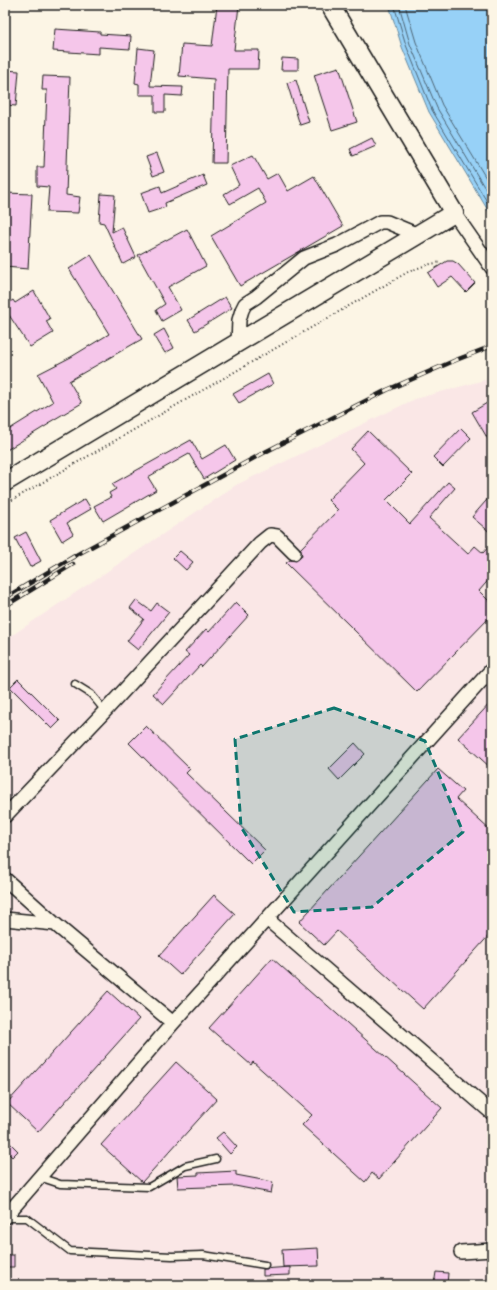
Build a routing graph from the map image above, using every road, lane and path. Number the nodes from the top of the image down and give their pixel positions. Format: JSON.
{"nodes":[{"id":1,"x":330,"y":5,"type":"edge"},
{"id":2,"x":454,"y":214,"type":"junction"},
{"id":3,"x":418,"y":235,"type":"junction"},
{"id":4,"x":441,"y":262,"type":"dead end"},
{"id":5,"x":492,"y":268,"type":"edge"},
{"id":6,"x":238,"y":343,"type":"junction"},
{"id":7,"x":5,"y":482,"type":"edge"},
{"id":8,"x":5,"y":504,"type":"edge"},
{"id":9,"x":294,"y":553,"type":"dead end"},
{"id":10,"x":492,"y":669,"type":"edge"},
{"id":11,"x":75,"y":684,"type":"dead end"},
{"id":12,"x":105,"y":711,"type":"junction"},
{"id":13,"x":5,"y":816,"type":"edge"},
{"id":14,"x":5,"y":879,"type":"edge"},
{"id":15,"x":5,"y":918,"type":"edge"},
{"id":16,"x":267,"y":919,"type":"junction"},
{"id":17,"x":55,"y":924,"type":"junction"},
{"id":18,"x":173,"y":1023,"type":"junction"},
{"id":19,"x":492,"y":1113,"type":"edge"},
{"id":20,"x":216,"y":1159,"type":"dead end"},
{"id":21,"x":40,"y":1177,"type":"junction"},
{"id":22,"x":5,"y":1217,"type":"edge"},
{"id":23,"x":492,"y":1250,"type":"edge"},
{"id":24,"x":461,"y":1252,"type":"dead end"},
{"id":25,"x":265,"y":1265,"type":"dead end"}],
"edges":[{"from":1,"to":2,"type":"main road"},
{"from":2,"to":3,"type":"main road"},
{"from":2,"to":5,"type":"street"},
{"from":3,"to":6,"type":"main road"},
{"from":3,"to":6,"type":"street"},
{"from":4,"to":8,"type":"path"},
{"from":6,"to":7,"type":"main road"},
{"from":9,"to":12,"type":"street"},
{"from":10,"to":16,"type":"street"},
{"from":11,"to":12,"type":"lane"},
{"from":12,"to":13,"type":"street"},
{"from":14,"to":17,"type":"street"},
{"from":15,"to":17,"type":"street"},
{"from":16,"to":18,"type":"street"},
{"from":16,"to":19,"type":"street"},
{"from":17,"to":18,"type":"street"},
{"from":18,"to":21,"type":"street"},
{"from":20,"to":21,"type":"lane"},
{"from":21,"to":22,"type":"street"},
{"from":22,"to":25,"type":"lane"},
{"from":23,"to":24,"type":"street"}]}
